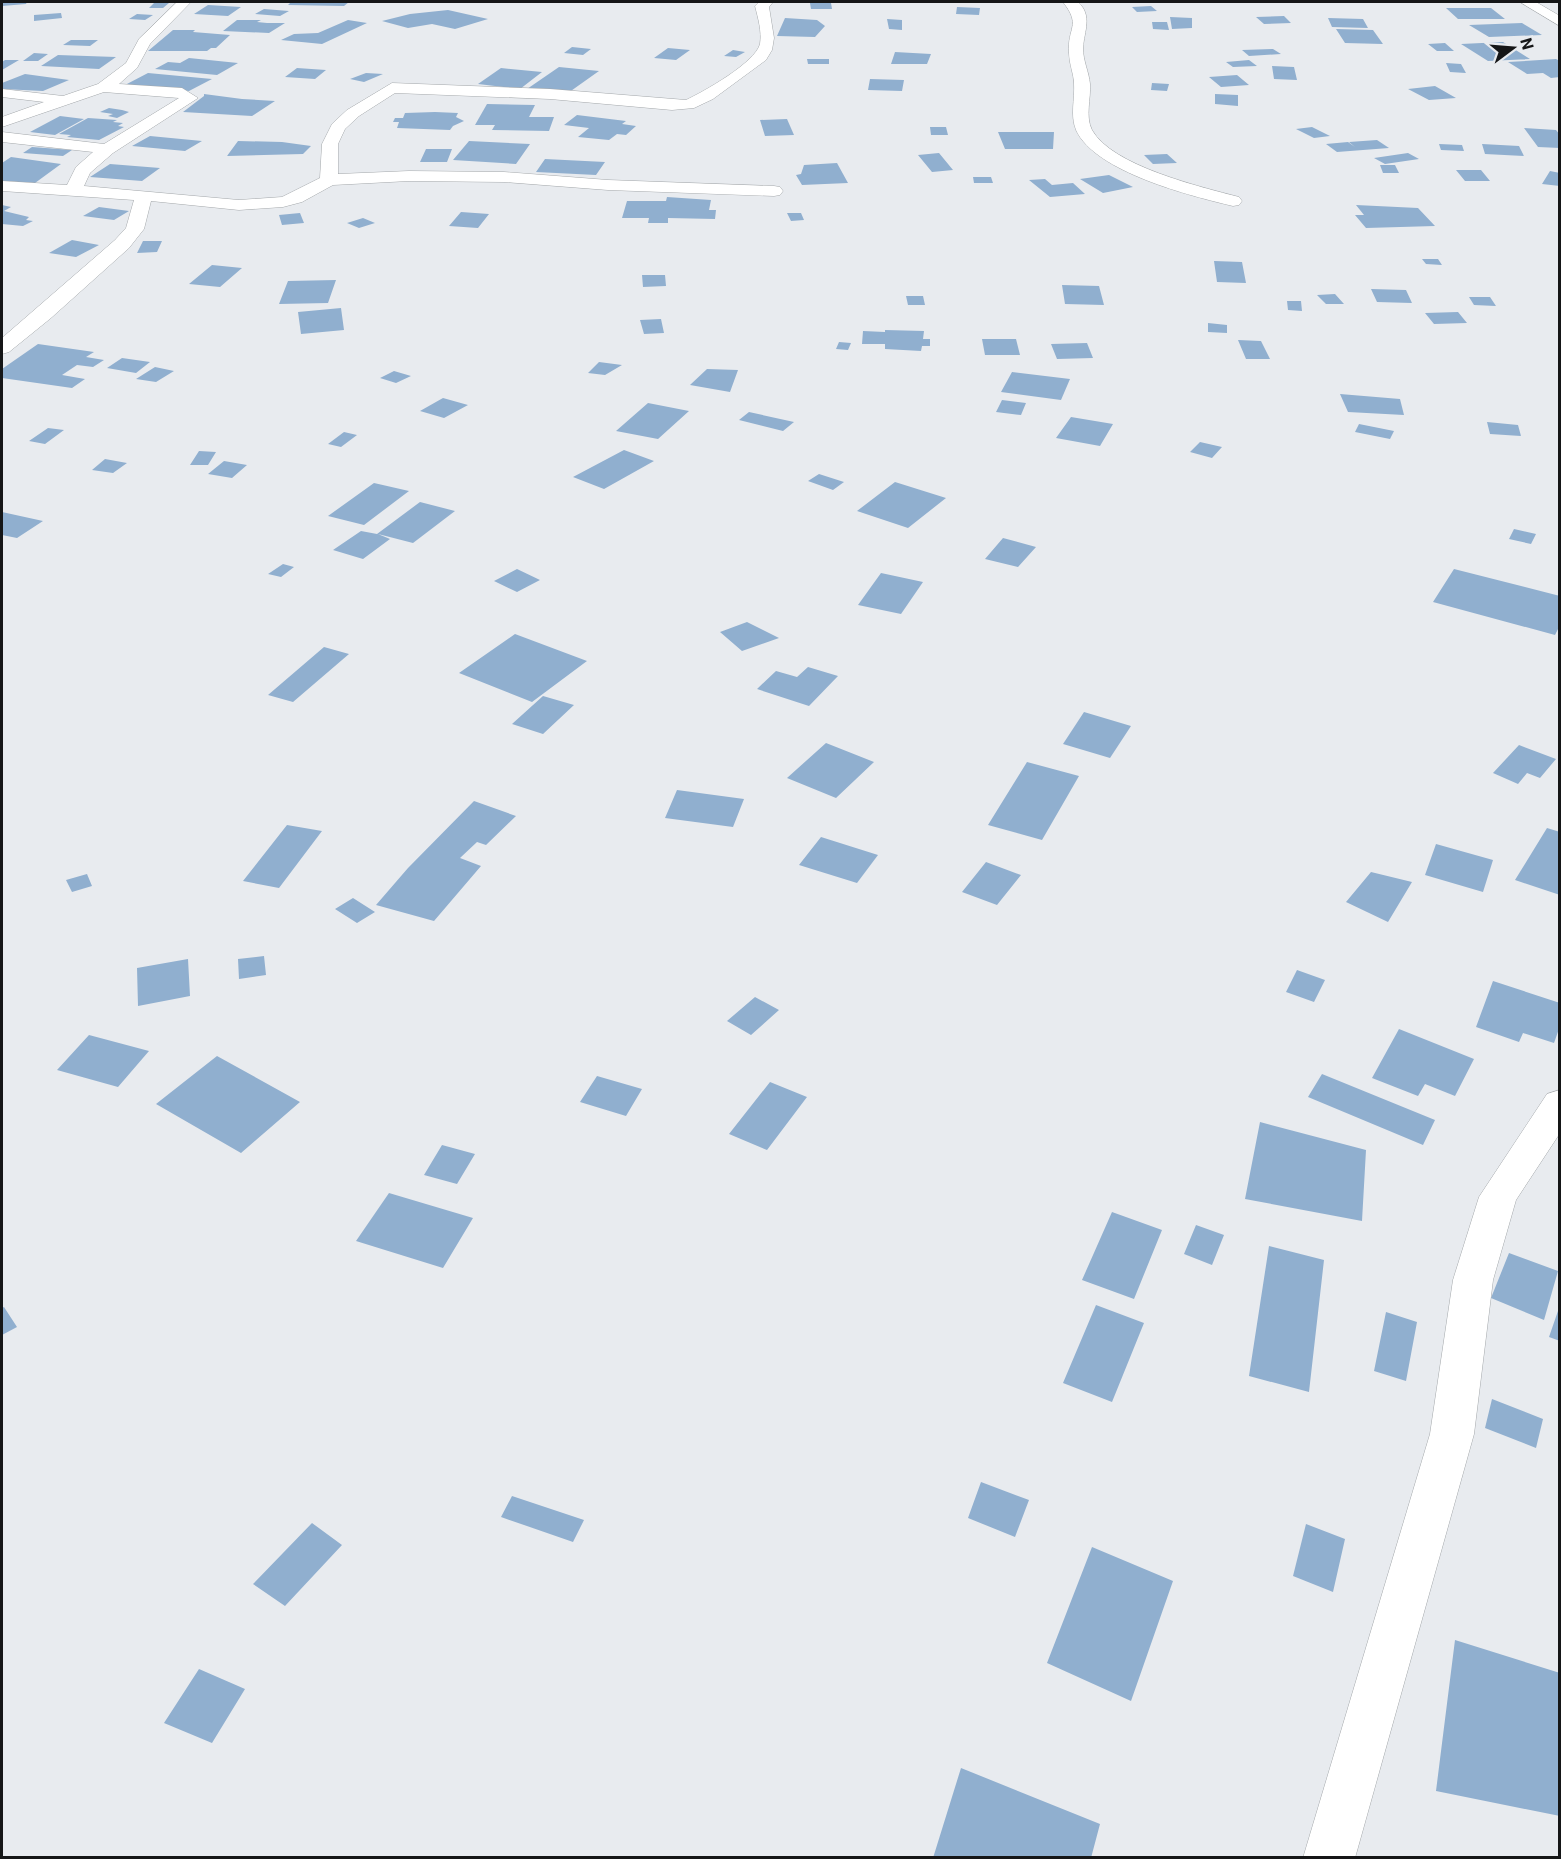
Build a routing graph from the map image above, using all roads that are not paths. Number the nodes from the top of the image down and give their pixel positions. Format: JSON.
{"nodes":[{"id":1,"x":184,"y":2,"type":"edge"},
{"id":2,"x":767,"y":2,"type":"edge"},
{"id":3,"x":1070,"y":2,"type":"edge"},
{"id":4,"x":1527,"y":2,"type":"edge"},
{"id":5,"x":1560,"y":22,"type":"edge"},
{"id":6,"x":103,"y":87,"type":"junction"},
{"id":7,"x":2,"y":93,"type":"edge"},
{"id":8,"x":68,"y":100,"type":"junction"},
{"id":9,"x":2,"y":122,"type":"edge"},
{"id":10,"x":2,"y":137,"type":"edge"},
{"id":11,"x":107,"y":149,"type":"junction"},
{"id":12,"x":329,"y":180,"type":"junction"},
{"id":13,"x":2,"y":186,"type":"edge"},
{"id":14,"x":73,"y":191,"type":"junction"},
{"id":15,"x":774,"y":191,"type":"dead end"},
{"id":16,"x":144,"y":195,"type":"junction"},
{"id":17,"x":1233,"y":201,"type":"dead end"},
{"id":18,"x":2,"y":348,"type":"edge"},
{"id":19,"x":1560,"y":1103,"type":"edge"},
{"id":20,"x":1329,"y":1857,"type":"edge"}],
"edges":[{"from":1,"to":6,"type":"street"},
{"from":2,"to":12,"type":"street"},
{"from":3,"to":17,"type":"street"},
{"from":4,"to":5,"type":"street"},
{"from":6,"to":8,"type":"street"},
{"from":6,"to":11,"type":"street"},
{"from":7,"to":8,"type":"street"},
{"from":8,"to":9,"type":"street"},
{"from":10,"to":11,"type":"street"},
{"from":11,"to":14,"type":"street"},
{"from":12,"to":15,"type":"street"},
{"from":12,"to":16,"type":"street"},
{"from":13,"to":14,"type":"street"},
{"from":14,"to":16,"type":"street"},
{"from":16,"to":18,"type":"street"},
{"from":19,"to":20,"type":"street"}]}
